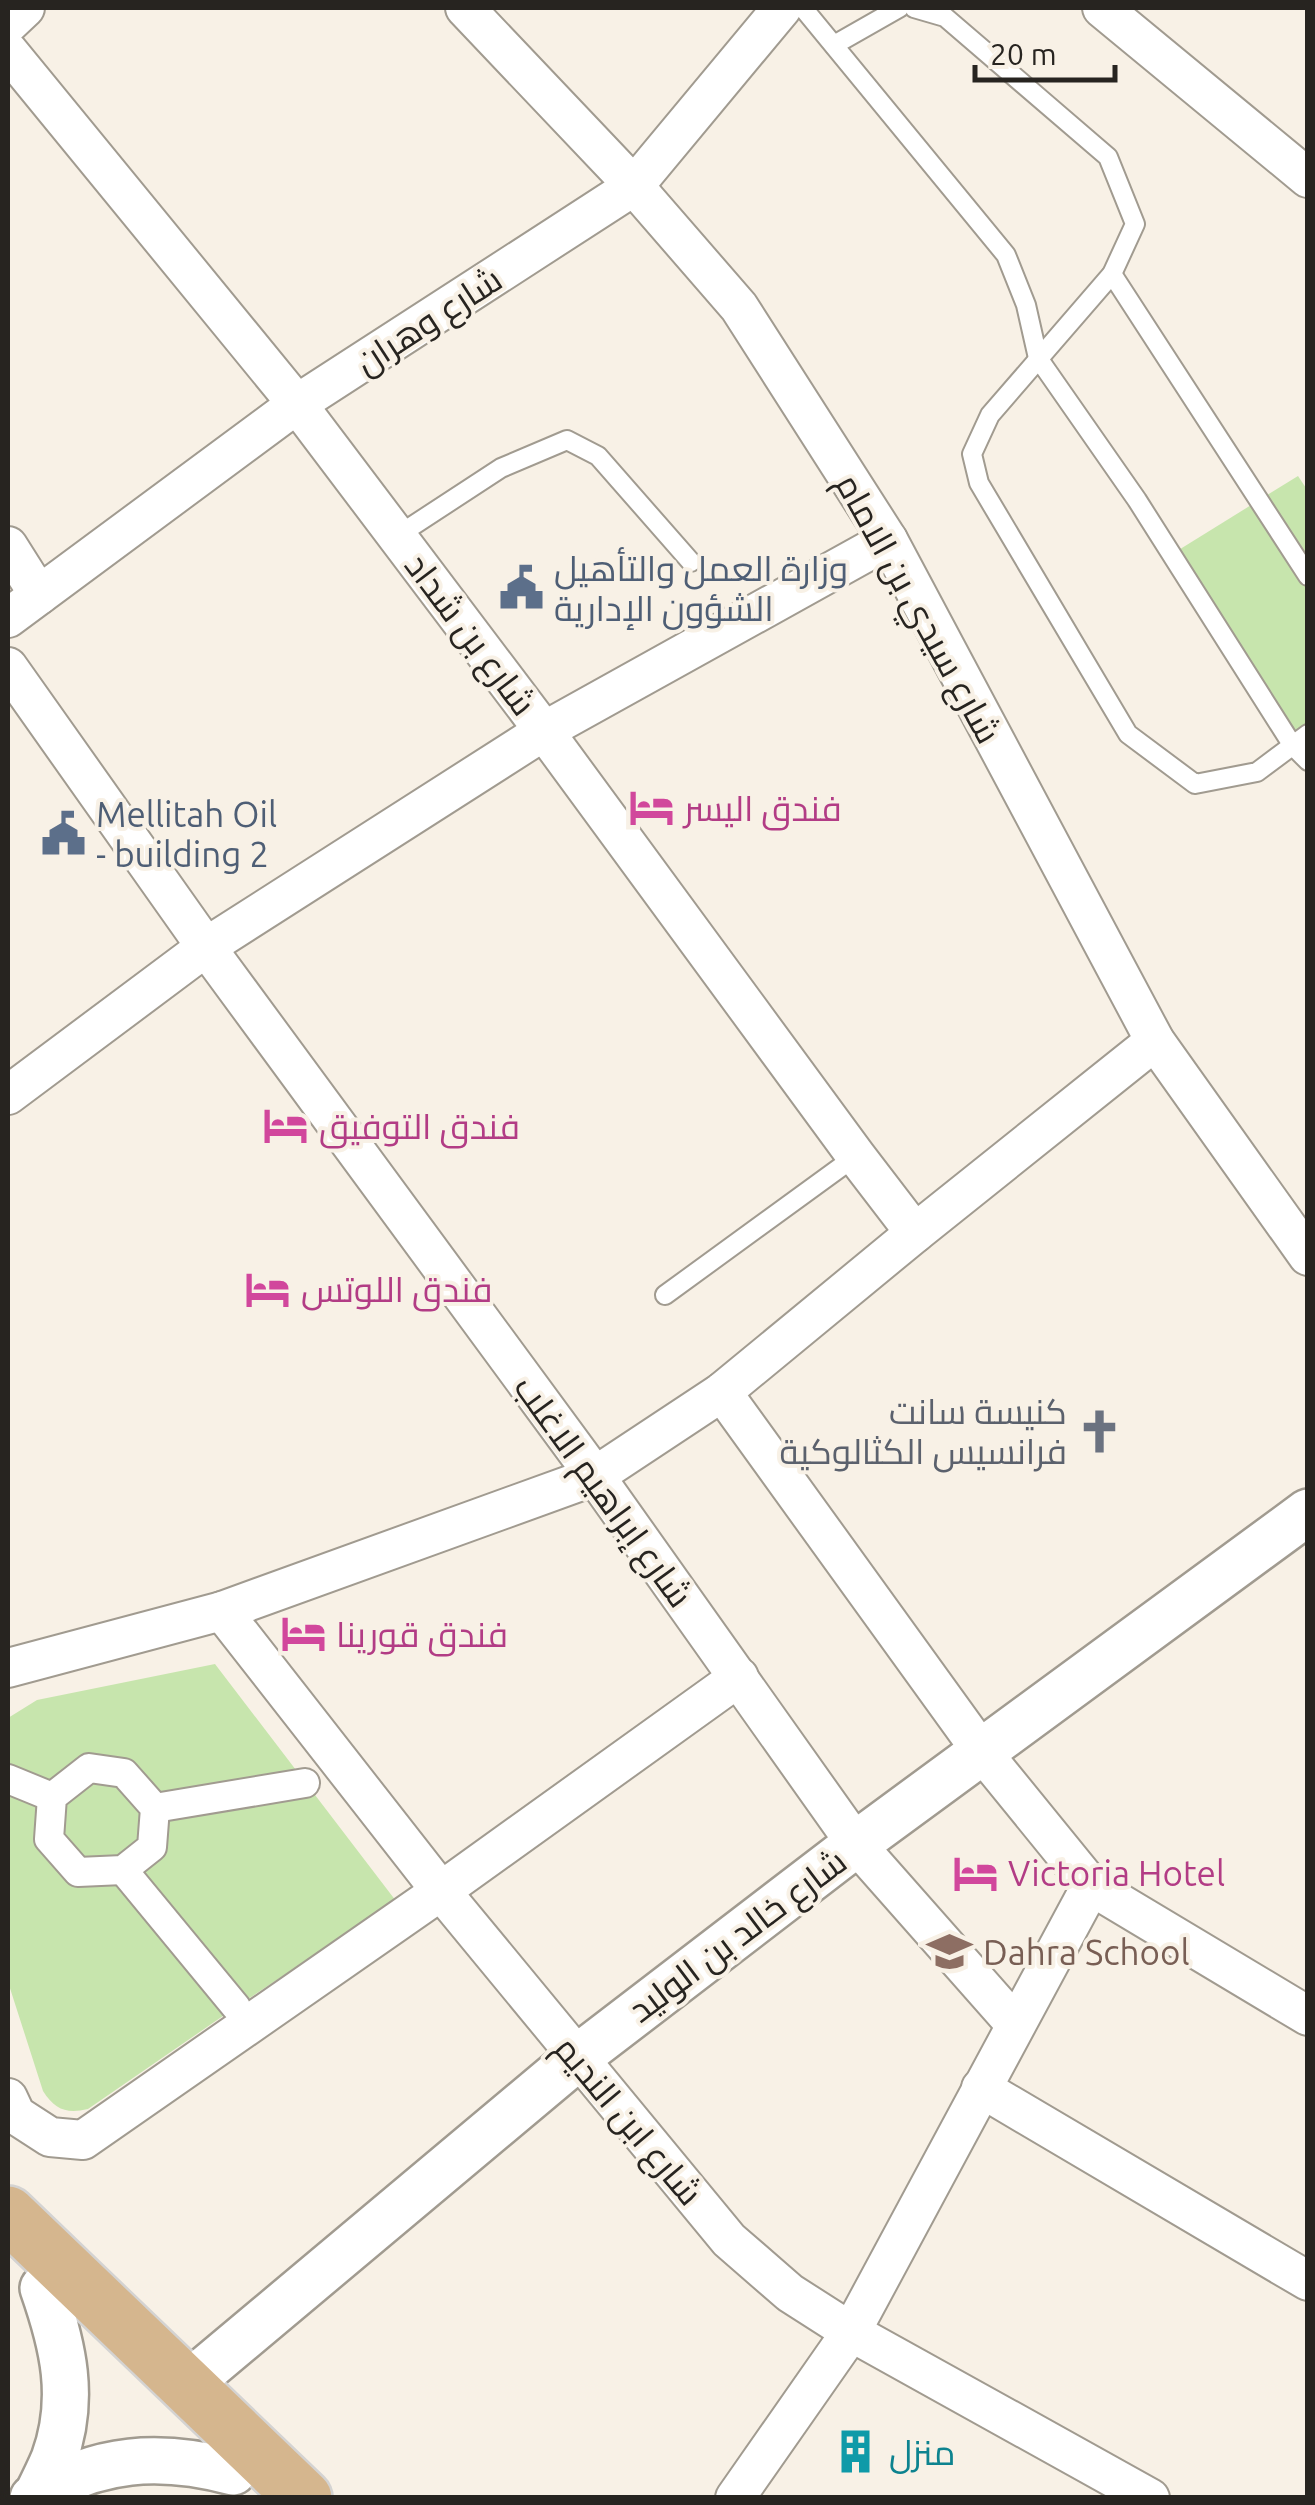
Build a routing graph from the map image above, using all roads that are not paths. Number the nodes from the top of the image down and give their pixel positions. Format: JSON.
{"nodes":[{"id":1,"x":24,"y":8,"type":"edge"},
{"id":2,"x":465,"y":8,"type":"edge"},
{"id":3,"x":782,"y":8,"type":"edge"},
{"id":4,"x":803,"y":8,"type":"edge"},
{"id":5,"x":899,"y":8,"type":"edge"},
{"id":6,"x":914,"y":8,"type":"edge"},
{"id":7,"x":1102,"y":8,"type":"edge"},
{"id":8,"x":8,"y":24,"type":"edge"},
{"id":9,"x":834,"y":45,"type":"junction"},
{"id":10,"x":8,"y":52,"type":"edge"},
{"id":11,"x":1308,"y":178,"type":"edge"},
{"id":12,"x":634,"y":186,"type":"junction"},
{"id":13,"x":1112,"y":274,"type":"junction"},
{"id":14,"x":1038,"y":358,"type":"junction"},
{"id":15,"x":297,"y":404,"type":"junction"},
{"id":16,"x":397,"y":536,"type":"junction"},
{"id":17,"x":888,"y":540,"type":"junction"},
{"id":18,"x":8,"y":546,"type":"edge"},
{"id":19,"x":691,"y":562,"type":"dead end"},
{"id":20,"x":1308,"y":576,"type":"edge"},
{"id":21,"x":39,"y":595,"type":"junction"},
{"id":22,"x":8,"y":618,"type":"edge"},
{"id":23,"x":8,"y":667,"type":"edge"},
{"id":24,"x":544,"y":731,"type":"junction"},
{"id":25,"x":1300,"y":740,"type":"edge"},
{"id":26,"x":1308,"y":761,"type":"edge"},
{"id":27,"x":206,"y":947,"type":"junction"},
{"id":28,"x":1155,"y":1041,"type":"junction"},
{"id":29,"x":8,"y":1094,"type":"edge"},
{"id":30,"x":856,"y":1156,"type":"junction"},
{"id":31,"x":915,"y":1233,"type":"junction"},
{"id":32,"x":1308,"y":1256,"type":"edge"},
{"id":33,"x":665,"y":1295,"type":"dead end"},
{"id":34,"x":722,"y":1392,"type":"junction"},
{"id":35,"x":594,"y":1476,"type":"junction"},
{"id":36,"x":1308,"y":1512,"type":"edge"},
{"id":37,"x":222,"y":1611,"type":"junction"},
{"id":38,"x":8,"y":1668,"type":"edge"},
{"id":39,"x":738,"y":1676,"type":"junction"},
{"id":40,"x":982,"y":1752,"type":"junction"},
{"id":41,"x":8,"y":1779,"type":"edge"},
{"id":42,"x":305,"y":1783,"type":"dead end"},
{"id":43,"x":52,"y":1797,"type":"junction"},
{"id":44,"x":154,"y":1808,"type":"junction"},
{"id":45,"x":856,"y":1844,"type":"junction"},
{"id":46,"x":122,"y":1870,"type":"junction"},
{"id":47,"x":1091,"y":1886,"type":"junction"},
{"id":48,"x":441,"y":1892,"type":"junction"},
{"id":49,"x":236,"y":2008,"type":"dead end"},
{"id":50,"x":1308,"y":2016,"type":"edge"},
{"id":51,"x":1015,"y":2024,"type":"junction"},
{"id":52,"x":577,"y":2058,"type":"junction"},
{"id":53,"x":981,"y":2088,"type":"junction"},
{"id":54,"x":8,"y":2098,"type":"edge"},
{"id":55,"x":8,"y":2214,"type":"edge"},
{"id":56,"x":25,"y":2271,"type":"edge"},
{"id":57,"x":1308,"y":2281,"type":"edge"},
{"id":58,"x":850,"y":2332,"type":"junction"},
{"id":59,"x":187,"y":2385,"type":"junction"},
{"id":60,"x":246,"y":2484,"type":"edge"},
{"id":61,"x":35,"y":2496,"type":"edge"},
{"id":62,"x":304,"y":2498,"type":"edge"},
{"id":63,"x":735,"y":2498,"type":"edge"},
{"id":64,"x":1150,"y":2498,"type":"edge"}],
"edges":[{"from":1,"to":8,"type":"street"},
{"from":2,"to":12,"type":"street","name":"شارع سيدي بن الامام"},
{"from":3,"to":12,"type":"street","name":"شارع وهران"},
{"from":4,"to":9,"type":"lane"},
{"from":5,"to":9,"type":"lane"},
{"from":6,"to":13,"type":"lane"},
{"from":7,"to":11,"type":"street"},
{"from":9,"to":14,"type":"lane"},
{"from":10,"to":15,"type":"street","name":"شارع بن شداد"},
{"from":12,"to":15,"type":"street","name":"شارع وهران"},
{"from":12,"to":17,"type":"street","name":"شارع سيدي بن الامام"},
{"from":13,"to":14,"type":"lane"},
{"from":13,"to":20,"type":"lane"},
{"from":14,"to":25,"type":"lane"},
{"from":14,"to":25,"type":"lane"},
{"from":15,"to":16,"type":"street","name":"شارع بن شداد"},
{"from":15,"to":21,"type":"street","name":"شارع وهران"},
{"from":16,"to":19,"type":"lane"},
{"from":16,"to":24,"type":"street","name":"شارع بن شداد"},
{"from":17,"to":24,"type":"street"},
{"from":17,"to":28,"type":"street","name":"شارع سيدي بن الامام"},
{"from":18,"to":21,"type":"street"},
{"from":21,"to":22,"type":"street","name":"شارع وهران"},
{"from":23,"to":27,"type":"street","name":"شارع إبراهيم الاغلب"},
{"from":24,"to":27,"type":"street"},
{"from":24,"to":30,"type":"street","name":"شارع بن شداد"},
{"from":25,"to":26,"type":"lane"},
{"from":27,"to":29,"type":"street"},
{"from":27,"to":35,"type":"street","name":"شارع إبراهيم الاغلب"},
{"from":28,"to":31,"type":"street"},
{"from":28,"to":32,"type":"street","name":"شارع سيدي بن الامام"},
{"from":30,"to":31,"type":"street","name":"شارع بن شداد"},
{"from":30,"to":33,"type":"lane"},
{"from":31,"to":34,"type":"street"},
{"from":34,"to":35,"type":"street"},
{"from":34,"to":40,"type":"street"},
{"from":35,"to":37,"type":"street"},
{"from":35,"to":39,"type":"street","name":"شارع إبراهيم الاغلب"},
{"from":36,"to":40,"type":"street","name":"شارع خالد بن الوليد"},
{"from":37,"to":38,"type":"street"},
{"from":37,"to":48,"type":"street","name":"شارع ابن النديم"},
{"from":39,"to":45,"type":"street","name":"شارع إبراهيم الاغلب"},
{"from":39,"to":48,"type":"street"},
{"from":40,"to":45,"type":"street","name":"شارع خالد بن الوليد"},
{"from":40,"to":47,"type":"street"},
{"from":41,"to":43,"type":"street"},
{"from":42,"to":44,"type":"street"},
{"from":43,"to":44,"type":"street"},
{"from":43,"to":46,"type":"street"},
{"from":44,"to":46,"type":"street"},
{"from":45,"to":51,"type":"street","name":"شارع إبراهيم الاغلب"},
{"from":45,"to":52,"type":"street","name":"شارع خالد بن الوليد"},
{"from":46,"to":49,"type":"street"},
{"from":47,"to":50,"type":"street"},
{"from":47,"to":51,"type":"street"},
{"from":48,"to":52,"type":"street","name":"شارع ابن النديم"},
{"from":48,"to":54,"type":"street"},
{"from":51,"to":53,"type":"street"},
{"from":52,"to":58,"type":"street","name":"شارع ابن النديم"},
{"from":52,"to":59,"type":"street","name":"شارع خالد بن الوليد"},
{"from":53,"to":57,"type":"street"},
{"from":53,"to":58,"type":"street"},
{"from":55,"to":59,"type":"main road"},
{"from":56,"to":60,"type":"main road"},
{"from":56,"to":61,"type":"street"},
{"from":58,"to":63,"type":"street"},
{"from":58,"to":64,"type":"street","name":"شارع ابن النديم"},
{"from":59,"to":62,"type":"main road"},
{"from":60,"to":61,"type":"street"}]}
